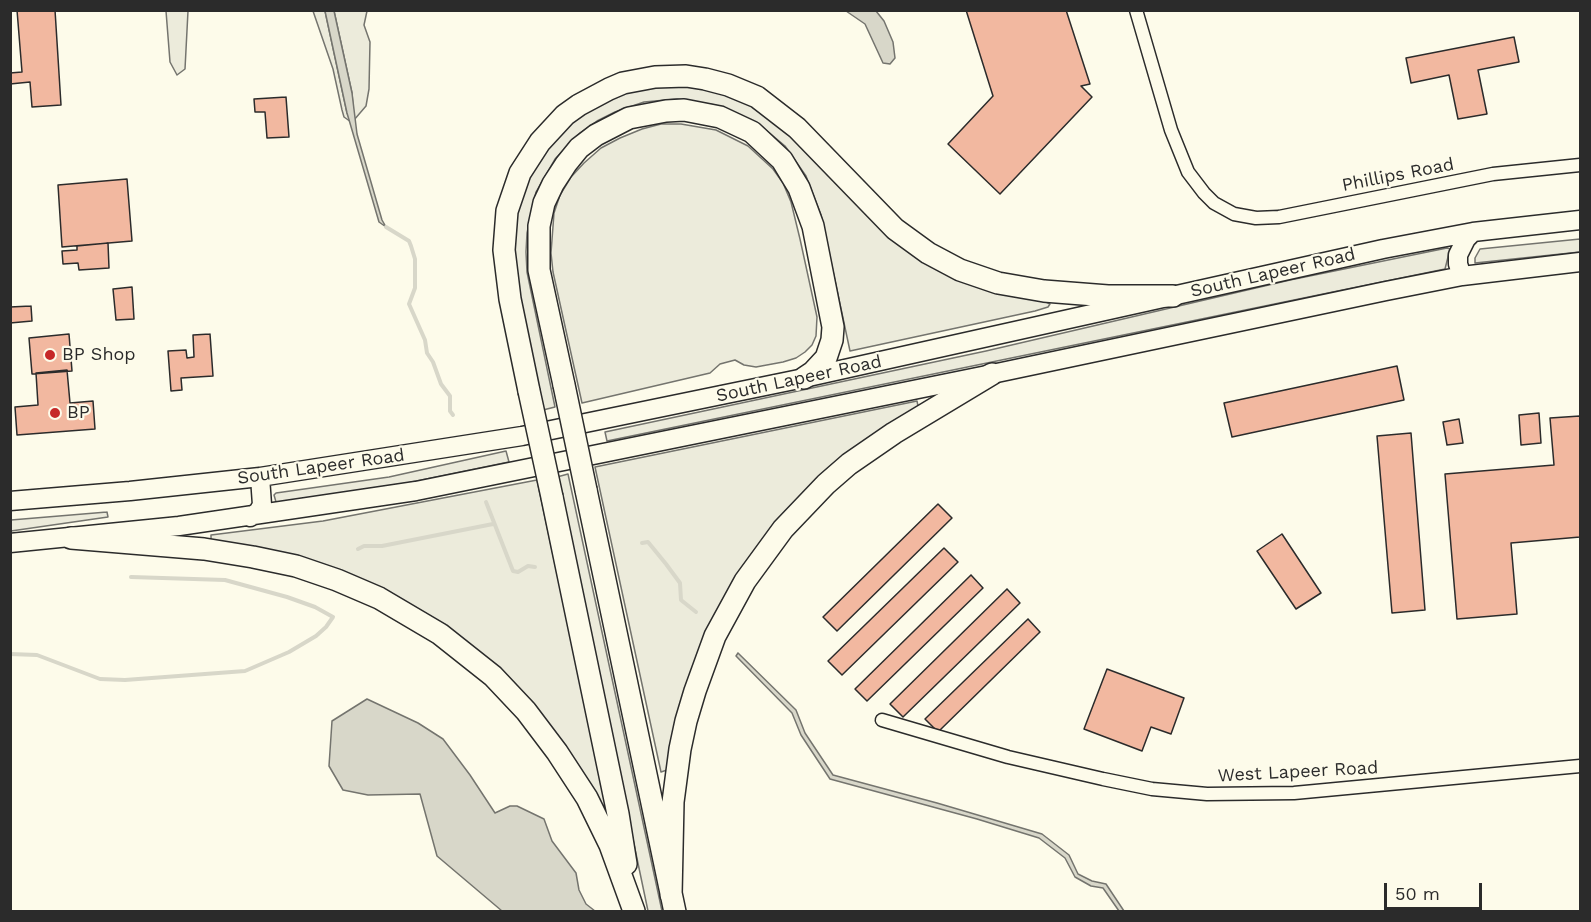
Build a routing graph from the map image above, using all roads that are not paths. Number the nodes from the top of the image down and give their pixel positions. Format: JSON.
{"nodes":[{"id":1,"x":1136,"y":10,"type":"edge"},
{"id":2,"x":1581,"y":165,"type":"edge"},
{"id":3,"x":1581,"y":220,"type":"edge"},
{"id":4,"x":1473,"y":232,"type":"junction"},
{"id":5,"x":1581,"y":262,"type":"edge"},
{"id":6,"x":1462,"y":276,"type":"junction"},
{"id":7,"x":1173,"y":296,"type":"junction"},
{"id":8,"x":992,"y":374,"type":"junction"},
{"id":9,"x":804,"y":378,"type":"junction"},
{"id":10,"x":260,"y":477,"type":"junction"},
{"id":11,"x":10,"y":501,"type":"edge"},
{"id":12,"x":250,"y":517,"type":"junction"},
{"id":13,"x":71,"y":538,"type":"junction"},
{"id":14,"x":10,"y":543,"type":"edge"},
{"id":15,"x":882,"y":720,"type":"dead end"},
{"id":16,"x":1581,"y":765,"type":"edge"},
{"id":17,"x":673,"y":903,"type":"edge"},
{"id":18,"x":634,"y":911,"type":"edge"}],
"edges":[{"from":1,"to":2,"type":"street","name":"Phillips Road"},
{"from":3,"to":4,"type":"main road","name":"South Lapeer Road"},
{"from":4,"to":6,"type":"main road"},
{"from":4,"to":7,"type":"main road","name":"South Lapeer Road"},
{"from":5,"to":6,"type":"main road","name":"South Lapeer Road"},
{"from":6,"to":8,"type":"main road","name":"South Lapeer Road"},
{"from":7,"to":9,"type":"main road","name":"South Lapeer Road"},
{"from":7,"to":18,"type":"highway","bridge":true},
{"from":8,"to":12,"type":"main road","name":"South Lapeer Road"},
{"from":8,"to":17,"type":"highway"},
{"from":9,"to":10,"type":"main road","name":"South Lapeer Road"},
{"from":9,"to":17,"type":"highway","bridge":true},
{"from":10,"to":11,"type":"main road","name":"South Lapeer Road"},
{"from":10,"to":12,"type":"main road"},
{"from":12,"to":13,"type":"main road","name":"South Lapeer Road"},
{"from":13,"to":14,"type":"main road","name":"South Lapeer Road"},
{"from":13,"to":18,"type":"highway"},
{"from":15,"to":16,"type":"street","name":"West Lapeer Road"}]}
